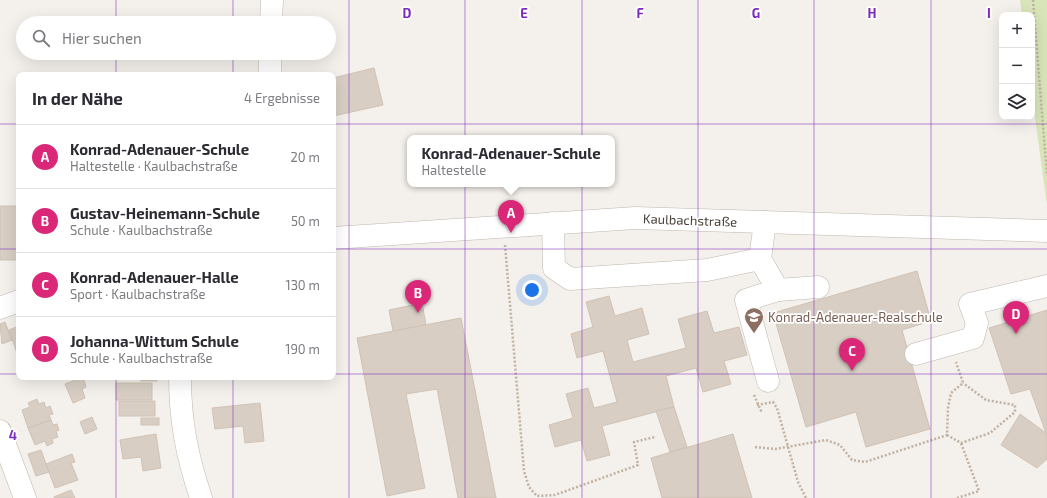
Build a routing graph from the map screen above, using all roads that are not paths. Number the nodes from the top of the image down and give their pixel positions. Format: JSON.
{"nodes":[{"id":1,"x":272,"y":0,"type":"edge"},
{"id":2,"x":271,"y":16,"type":"edge"},
{"id":3,"x":270,"y":60,"type":"edge"},
{"id":4,"x":270,"y":72,"type":"edge"},
{"id":5,"x":553,"y":222,"type":"junction"},
{"id":6,"x":765,"y":222,"type":"junction"},
{"id":7,"x":1047,"y":231,"type":"edge"},
{"id":8,"x":336,"y":238,"type":"edge"},
{"id":9,"x":760,"y":259,"type":"junction"},
{"id":10,"x":1047,"y":286,"type":"edge"},
{"id":11,"x":818,"y":287,"type":"dead end"},
{"id":12,"x":778,"y":290,"type":"junction"},
{"id":13,"x":16,"y":302,"type":"edge"},
{"id":14,"x":0,"y":308,"type":"edge"},
{"id":15,"x":916,"y":354,"type":"dead end"},
{"id":16,"x":180,"y":380,"type":"edge"},
{"id":17,"x":760,"y":386,"type":"road end"},
{"id":18,"x":0,"y":431,"type":"edge"},
{"id":19,"x":24,"y":498,"type":"edge"},
{"id":20,"x":201,"y":498,"type":"edge"}],
"edges":[{"from":1,"to":2,"type":"street"},
{"from":3,"to":4,"type":"street"},
{"from":5,"to":6,"type":"street","name":"Kaulbachstraße"},
{"from":5,"to":8,"type":"street","name":"Kaulbachstraße"},
{"from":5,"to":9,"type":"street"},
{"from":6,"to":7,"type":"street","name":"Kaulbachstraße"},
{"from":6,"to":9,"type":"street"},
{"from":9,"to":12,"type":"street"},
{"from":10,"to":15,"type":"street"},
{"from":11,"to":12,"type":"street"},
{"from":12,"to":17,"type":"street"},
{"from":13,"to":14,"type":"street"},
{"from":16,"to":20,"type":"street"},
{"from":18,"to":19,"type":"street"}]}
